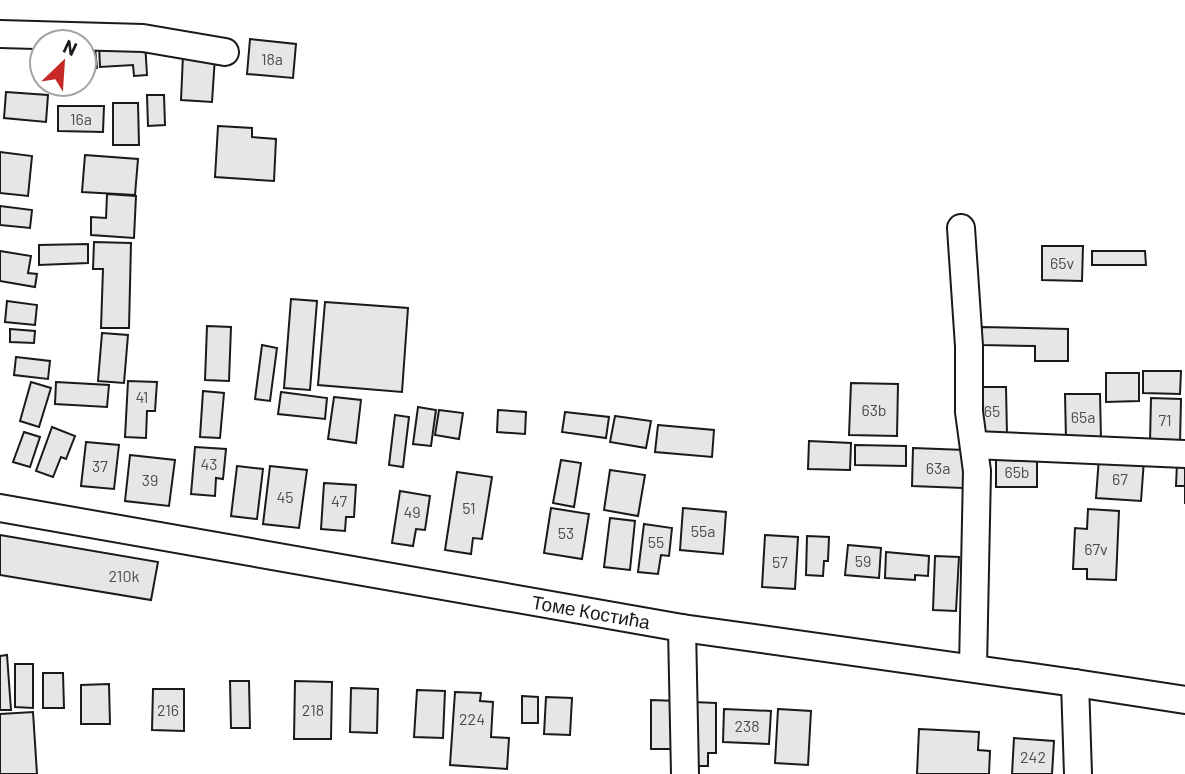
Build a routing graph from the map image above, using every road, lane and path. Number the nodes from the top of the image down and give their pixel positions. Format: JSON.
{"nodes":[{"id":1,"x":0,"y":34,"type":"edge"},
{"id":2,"x":225,"y":52,"type":"dead end"},
{"id":3,"x":961,"y":229,"type":"dead end"},
{"id":4,"x":974,"y":445,"type":"junction"},
{"id":5,"x":1185,"y":454,"type":"edge"},
{"id":6,"x":0,"y":508,"type":"edge"},
{"id":7,"x":682,"y":628,"type":"junction"},
{"id":8,"x":972,"y":668,"type":"junction"},
{"id":9,"x":1075,"y":683,"type":"junction"},
{"id":10,"x":1185,"y":700,"type":"edge"},
{"id":11,"x":685,"y":774,"type":"edge"},
{"id":12,"x":1078,"y":774,"type":"edge"}],
"edges":[{"from":1,"to":2,"type":"street"},
{"from":3,"to":4,"type":"street"},
{"from":4,"to":5,"type":"street"},
{"from":4,"to":8,"type":"street"},
{"from":6,"to":7,"type":"street","name":"Томе Костића"},
{"from":7,"to":8,"type":"street","name":"Томе Костића"},
{"from":7,"to":11,"type":"street"},
{"from":8,"to":9,"type":"street","name":"Томе Костића"},
{"from":9,"to":10,"type":"street","name":"Томе Костића"},
{"from":9,"to":12,"type":"street"}]}
